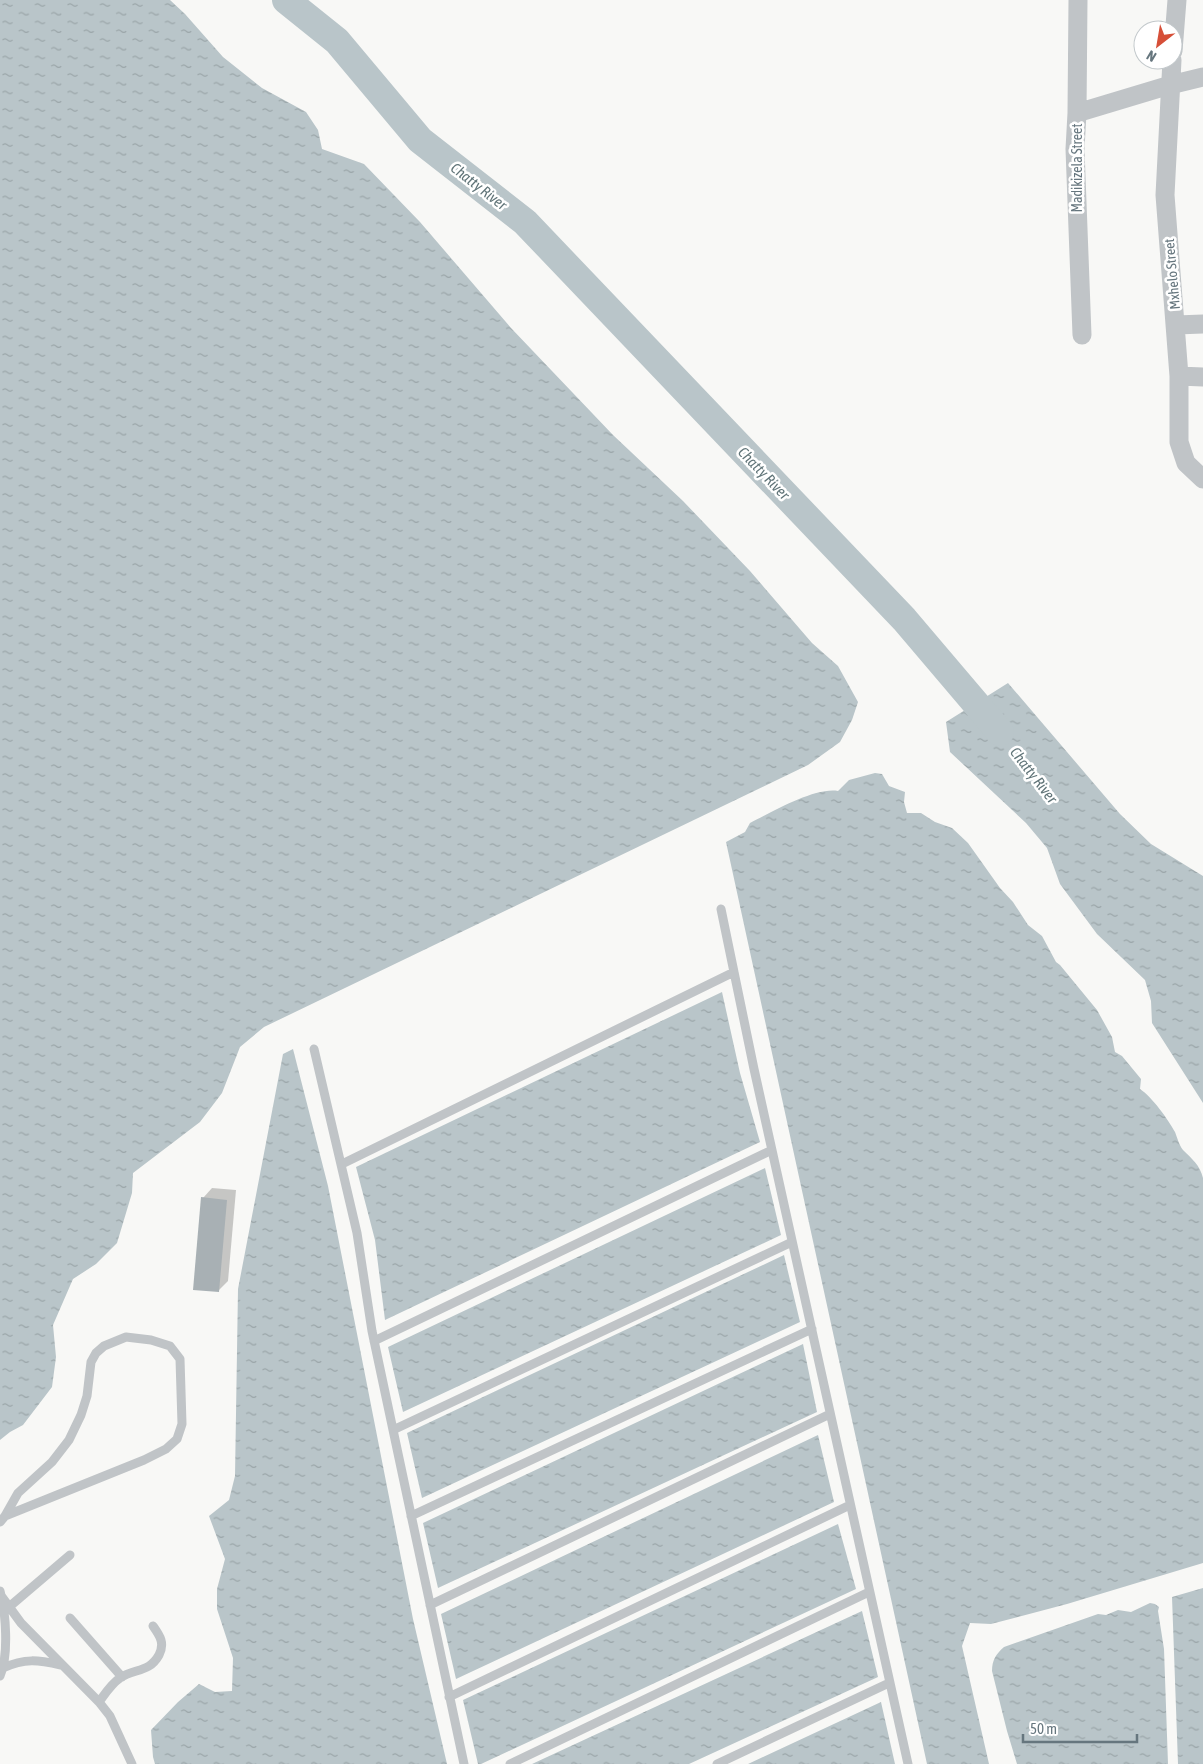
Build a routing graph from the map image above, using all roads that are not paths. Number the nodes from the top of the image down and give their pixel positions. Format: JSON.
{"nodes":[{"id":1,"x":1078,"y":0,"type":"edge"},
{"id":2,"x":1177,"y":0,"type":"edge"},
{"id":3,"x":1175,"y":20,"type":"edge"},
{"id":4,"x":1171,"y":70,"type":"edge"},
{"id":5,"x":1203,"y":78,"type":"edge"},
{"id":6,"x":1170,"y":84,"type":"junction"},
{"id":7,"x":1077,"y":113,"type":"junction"},
{"id":8,"x":1203,"y":324,"type":"edge"},
{"id":9,"x":1176,"y":325,"type":"junction"},
{"id":10,"x":1082,"y":335,"type":"dead end"},
{"id":11,"x":1179,"y":376,"type":"junction"},
{"id":12,"x":1203,"y":377,"type":"edge"},
{"id":13,"x":1203,"y":479,"type":"edge"},
{"id":14,"x":721,"y":909,"type":"dead end"},
{"id":15,"x":734,"y":972,"type":"junction"},
{"id":16,"x":314,"y":1049,"type":"dead end"},
{"id":17,"x":772,"y":1150,"type":"junction"},
{"id":18,"x":342,"y":1164,"type":"junction"},
{"id":19,"x":792,"y":1242,"type":"junction"},
{"id":20,"x":812,"y":1329,"type":"junction"},
{"id":21,"x":374,"y":1341,"type":"junction"},
{"id":22,"x":830,"y":1414,"type":"junction"},
{"id":23,"x":393,"y":1430,"type":"junction"},
{"id":24,"x":850,"y":1505,"type":"junction"},
{"id":25,"x":411,"y":1516,"type":"junction"},
{"id":26,"x":2,"y":1519,"type":"edge"},
{"id":27,"x":70,"y":1555,"type":"dead end"},
{"id":28,"x":869,"y":1592,"type":"junction"},
{"id":29,"x":1,"y":1594,"type":"edge"},
{"id":30,"x":430,"y":1605,"type":"junction"},
{"id":31,"x":9,"y":1607,"type":"junction"},
{"id":32,"x":70,"y":1618,"type":"dead end"},
{"id":33,"x":153,"y":1626,"type":"dead end"},
{"id":34,"x":62,"y":1665,"type":"junction"},
{"id":35,"x":2,"y":1672,"type":"edge"},
{"id":36,"x":122,"y":1677,"type":"junction"},
{"id":37,"x":889,"y":1683,"type":"junction"},
{"id":38,"x":449,"y":1697,"type":"junction"},
{"id":39,"x":99,"y":1702,"type":"junction"},
{"id":40,"x":132,"y":1764,"type":"edge"},
{"id":41,"x":464,"y":1764,"type":"edge"},
{"id":42,"x":510,"y":1764,"type":"edge"},
{"id":43,"x":717,"y":1764,"type":"edge"},
{"id":44,"x":908,"y":1764,"type":"edge"}],
"edges":[{"from":1,"to":7,"type":"street","name":"Madikizela Street"},
{"from":2,"to":3,"type":"street"},
{"from":4,"to":6,"type":"street","name":"Mxhelo Street"},
{"from":5,"to":6,"type":"street"},
{"from":6,"to":7,"type":"street"},
{"from":6,"to":9,"type":"street","name":"Mxhelo Street"},
{"from":7,"to":10,"type":"street","name":"Madikizela Street"},
{"from":8,"to":9,"type":"street"},
{"from":9,"to":11,"type":"street","name":"Mxhelo Street"},
{"from":11,"to":12,"type":"street"},
{"from":11,"to":13,"type":"street","name":"Mxhelo Street"},
{"from":14,"to":15,"type":"lane"},
{"from":15,"to":17,"type":"lane"},
{"from":15,"to":18,"type":"lane"},
{"from":16,"to":18,"type":"lane"},
{"from":17,"to":19,"type":"lane"},
{"from":17,"to":21,"type":"lane"},
{"from":18,"to":21,"type":"lane"},
{"from":19,"to":20,"type":"lane"},
{"from":19,"to":23,"type":"lane"},
{"from":20,"to":22,"type":"lane"},
{"from":20,"to":25,"type":"lane"},
{"from":21,"to":23,"type":"lane"},
{"from":22,"to":24,"type":"lane"},
{"from":22,"to":30,"type":"lane"},
{"from":23,"to":25,"type":"lane"},
{"from":24,"to":28,"type":"lane"},
{"from":24,"to":38,"type":"lane"},
{"from":25,"to":30,"type":"lane"},
{"from":26,"to":26,"type":"lane"},
{"from":27,"to":31,"type":"lane"},
{"from":28,"to":37,"type":"lane"},
{"from":28,"to":42,"type":"lane"},
{"from":29,"to":31,"type":"lane"},
{"from":29,"to":35,"type":"lane"},
{"from":30,"to":38,"type":"lane"},
{"from":31,"to":34,"type":"lane"},
{"from":32,"to":36,"type":"lane"},
{"from":33,"to":36,"type":"lane"},
{"from":34,"to":35,"type":"lane"},
{"from":34,"to":39,"type":"lane"},
{"from":36,"to":39,"type":"lane"},
{"from":37,"to":43,"type":"lane"},
{"from":37,"to":44,"type":"lane"},
{"from":38,"to":41,"type":"lane"},
{"from":39,"to":40,"type":"lane"}]}
